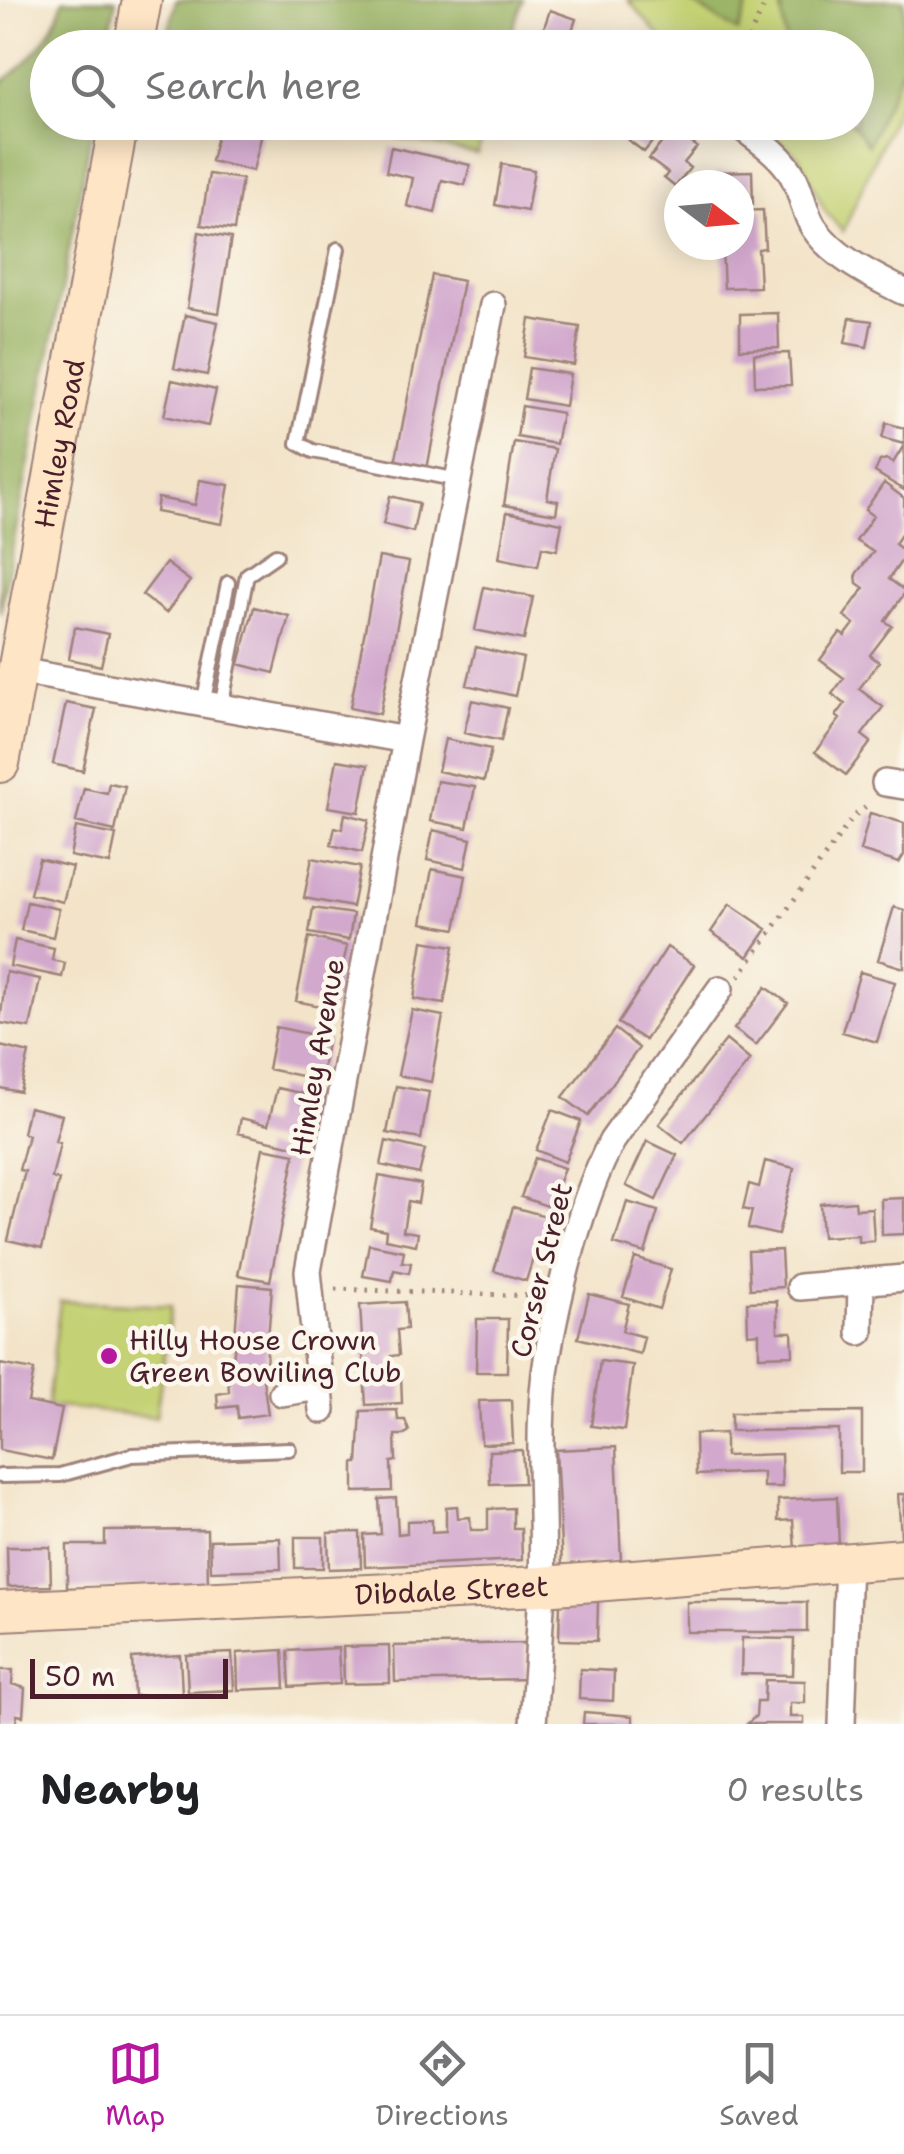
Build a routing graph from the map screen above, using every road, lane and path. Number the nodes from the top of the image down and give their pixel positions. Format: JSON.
{"nodes":[{"id":1,"x":142,"y":0,"type":"edge"},
{"id":2,"x":767,"y":0,"type":"edge"},
{"id":3,"x":136,"y":30,"type":"edge"},
{"id":4,"x":753,"y":30,"type":"edge"},
{"id":5,"x":116,"y":140,"type":"edge"},
{"id":6,"x":757,"y":140,"type":"edge"},
{"id":7,"x":338,"y":249,"type":"dead end"},
{"id":8,"x":904,"y":292,"type":"edge"},
{"id":9,"x":494,"y":305,"type":"dead end"},
{"id":10,"x":458,"y":480,"type":"junction"},
{"id":11,"x":276,"y":556,"type":"dead end"},
{"id":12,"x":228,"y":583,"type":"dead end"},
{"id":13,"x":18,"y":671,"type":"junction"},
{"id":14,"x":212,"y":705,"type":"junction"},
{"id":15,"x":406,"y":740,"type":"junction"},
{"id":16,"x":0,"y":762,"type":"edge"},
{"id":17,"x":894,"y":784,"type":"edge"},
{"id":18,"x":720,"y":990,"type":"joint"},
{"id":19,"x":904,"y":1278,"type":"edge"},
{"id":20,"x":861,"y":1281,"type":"junction"},
{"id":21,"x":800,"y":1287,"type":"dead end"},
{"id":22,"x":310,"y":1288,"type":"junction"},
{"id":23,"x":562,"y":1297,"type":"junction"},
{"id":24,"x":860,"y":1332,"type":"dead end"},
{"id":25,"x":282,"y":1393,"type":"dead end"},
{"id":26,"x":289,"y":1448,"type":"dead end"},
{"id":27,"x":0,"y":1476,"type":"edge"},
{"id":28,"x":904,"y":1558,"type":"edge"},
{"id":29,"x":848,"y":1562,"type":"junction"},
{"id":30,"x":542,"y":1586,"type":"junction"},
{"id":31,"x":0,"y":1612,"type":"edge"},
{"id":32,"x":533,"y":1724,"type":"edge"},
{"id":33,"x":842,"y":1724,"type":"edge"}],
"edges":[{"from":1,"to":3,"type":"street"},
{"from":2,"to":4,"type":"path"},
{"from":5,"to":13,"type":"street","name":"Himley Road"},
{"from":6,"to":8,"type":"street"},
{"from":7,"to":10,"type":"lane"},
{"from":9,"to":10,"type":"street","name":"Himley Avenue"},
{"from":10,"to":15,"type":"street","name":"Himley Avenue"},
{"from":11,"to":14,"type":"lane"},
{"from":12,"to":14,"type":"lane"},
{"from":13,"to":14,"type":"street"},
{"from":13,"to":16,"type":"street","name":"Himley Road"},
{"from":14,"to":15,"type":"street"},
{"from":15,"to":22,"type":"street","name":"Himley Avenue"},
{"from":17,"to":18,"type":"path"},
{"from":18,"to":23,"type":"street","name":"Corser Street"},
{"from":19,"to":20,"type":"street"},
{"from":20,"to":21,"type":"street"},
{"from":20,"to":24,"type":"street"},
{"from":22,"to":23,"type":"path"},
{"from":22,"to":25,"type":"street","name":"Himley Avenue"},
{"from":23,"to":30,"type":"street","name":"Corser Street"},
{"from":26,"to":27,"type":"lane"},
{"from":28,"to":29,"type":"street","name":"Dibdale Street"},
{"from":29,"to":30,"type":"street","name":"Dibdale Street"},
{"from":29,"to":33,"type":"street"},
{"from":30,"to":31,"type":"street","name":"Dibdale Street"},
{"from":30,"to":32,"type":"street","name":"Corser Street"}]}
